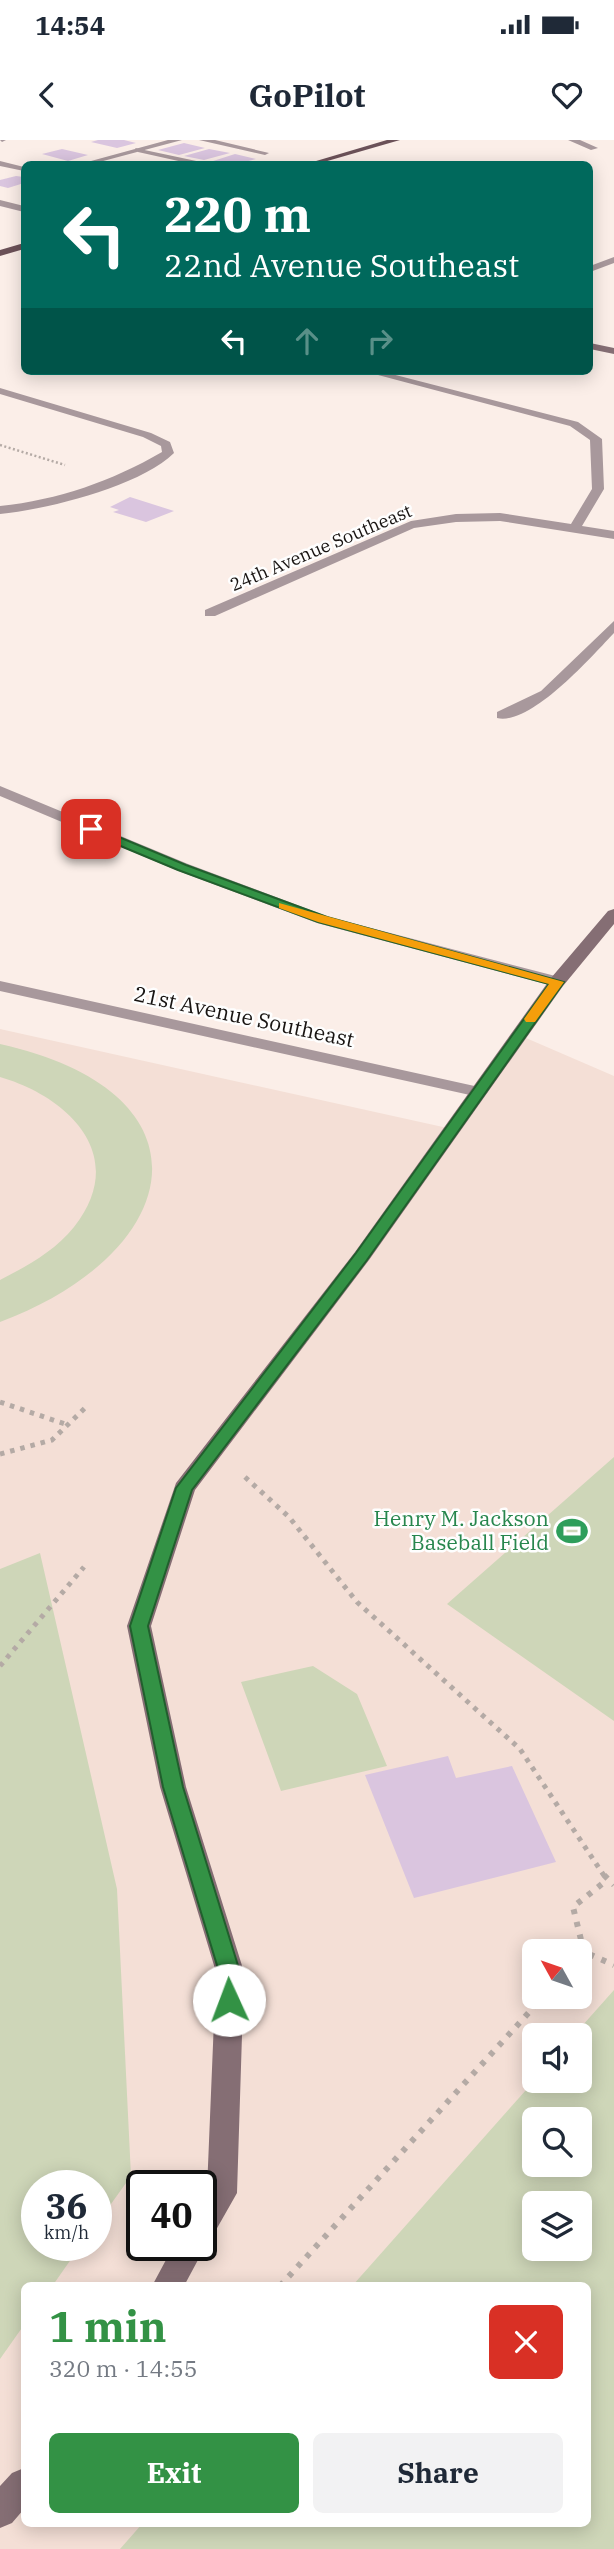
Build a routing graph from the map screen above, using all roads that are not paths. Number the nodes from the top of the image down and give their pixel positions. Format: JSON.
{"nodes":[{"id":1,"x":178,"y":140,"type":"edge"},
{"id":2,"x":203,"y":140,"type":"edge"},
{"id":3,"x":396,"y":140,"type":"edge"},
{"id":4,"x":572,"y":140,"type":"edge"},
{"id":5,"x":594,"y":148,"type":"dead end"},
{"id":6,"x":138,"y":150,"type":"junction"},
{"id":7,"x":265,"y":153,"type":"dead end"},
{"id":8,"x":96,"y":161,"type":"edge"},
{"id":9,"x":188,"y":161,"type":"edge"},
{"id":10,"x":321,"y":161,"type":"edge"},
{"id":11,"x":0,"y":163,"type":"edge"},
{"id":12,"x":21,"y":168,"type":"edge"},
{"id":13,"x":0,"y":203,"type":"edge"},
{"id":14,"x":21,"y":208,"type":"edge"},
{"id":15,"x":21,"y":247,"type":"edge"},
{"id":16,"x":0,"y":253,"type":"edge"},
{"id":17,"x":614,"y":260,"type":"edge"},
{"id":18,"x":593,"y":268,"type":"edge"},
{"id":19,"x":593,"y":346,"type":"edge"},
{"id":20,"x":614,"y":351,"type":"edge"},
{"id":21,"x":384,"y":375,"type":"edge"},
{"id":22,"x":0,"y":391,"type":"edge"},
{"id":23,"x":0,"y":510,"type":"edge"},
{"id":24,"x":574,"y":529,"type":"junction"},
{"id":25,"x":614,"y":535,"type":"edge"},
{"id":26,"x":210,"y":613,"type":"dead end"},
{"id":27,"x":614,"y":625,"type":"edge"},
{"id":28,"x":502,"y":715,"type":"dead end"},
{"id":29,"x":0,"y":791,"type":"edge"},
{"id":30,"x":614,"y":914,"type":"edge"},
{"id":31,"x":557,"y":982,"type":"junction"},
{"id":32,"x":0,"y":986,"type":"edge"},
{"id":33,"x":479,"y":1092,"type":"junction"},
{"id":34,"x":217,"y":2201,"type":"edge"},
{"id":35,"x":182,"y":2261,"type":"edge"},
{"id":36,"x":169,"y":2282,"type":"edge"},
{"id":37,"x":21,"y":2488,"type":"edge"},
{"id":38,"x":0,"y":2511,"type":"edge"}],
"edges":[{"from":1,"to":6,"type":"street"},
{"from":2,"to":7,"type":"street"},
{"from":3,"to":10,"type":"main road"},
{"from":4,"to":5,"type":"street"},
{"from":6,"to":8,"type":"street"},
{"from":6,"to":9,"type":"street"},
{"from":11,"to":12,"type":"street"},
{"from":13,"to":14,"type":"street"},
{"from":15,"to":16,"type":"main road"},
{"from":17,"to":18,"type":"street"},
{"from":19,"to":20,"type":"street"},
{"from":21,"to":24,"type":"street"},
{"from":22,"to":23,"type":"street"},
{"from":24,"to":25,"type":"street","name":"24th Avenue Southeast"},
{"from":24,"to":26,"type":"street","name":"24th Avenue Southeast"},
{"from":27,"to":28,"type":"street"},
{"from":29,"to":31,"type":"street"},
{"from":30,"to":31,"type":"street"},
{"from":31,"to":33,"type":"street"},
{"from":32,"to":33,"type":"street","name":"21st Avenue Southeast"},
{"from":33,"to":34,"type":"street"},
{"from":35,"to":36,"type":"street"},
{"from":37,"to":38,"type":"street"}]}
